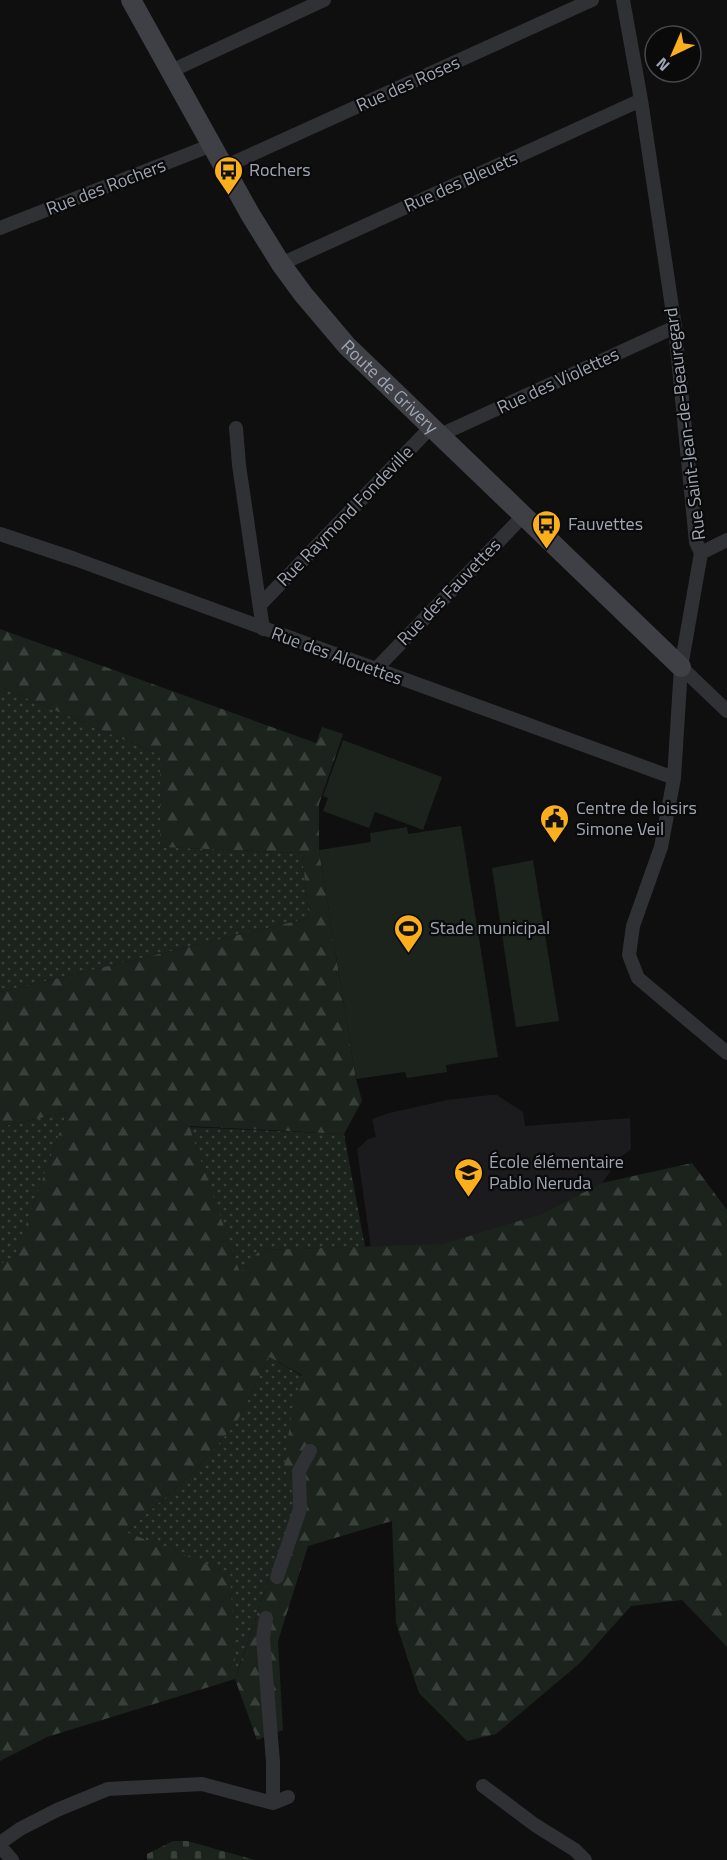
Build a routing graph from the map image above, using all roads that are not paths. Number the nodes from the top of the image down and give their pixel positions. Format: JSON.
{"nodes":[{"id":1,"x":130,"y":0,"type":"edge"},
{"id":2,"x":324,"y":0,"type":"edge"},
{"id":3,"x":592,"y":0,"type":"edge"},
{"id":4,"x":623,"y":0,"type":"edge"},
{"id":5,"x":171,"y":71,"type":"junction"},
{"id":6,"x":641,"y":100,"type":"junction"},
{"id":7,"x":212,"y":145,"type":"junction"},
{"id":8,"x":224,"y":167,"type":"junction"},
{"id":9,"x":0,"y":228,"type":"edge"},
{"id":10,"x":281,"y":264,"type":"junction"},
{"id":11,"x":675,"y":327,"type":"junction"},
{"id":12,"x":236,"y":428,"type":"dead end"},
{"id":13,"x":435,"y":431,"type":"junction"},
{"id":14,"x":524,"y":515,"type":"junction"},
{"id":15,"x":0,"y":534,"type":"edge"},
{"id":16,"x":727,"y":540,"type":"edge"},
{"id":17,"x":701,"y":553,"type":"junction"},
{"id":18,"x":260,"y":605,"type":"junction"},
{"id":19,"x":263,"y":629,"type":"junction"},
{"id":20,"x":681,"y":667,"type":"junction"},
{"id":21,"x":375,"y":669,"type":"junction"},
{"id":22,"x":727,"y":711,"type":"edge"},
{"id":23,"x":674,"y":778,"type":"junction"},
{"id":24,"x":727,"y":1053,"type":"edge"},
{"id":25,"x":310,"y":1451,"type":"dead end"},
{"id":26,"x":277,"y":1577,"type":"dead end"},
{"id":27,"x":266,"y":1618,"type":"dead end"},
{"id":28,"x":483,"y":1786,"type":"dead end"},
{"id":29,"x":288,"y":1797,"type":"dead end"},
{"id":30,"x":273,"y":1803,"type":"junction"},
{"id":31,"x":0,"y":1844,"type":"edge"},
{"id":32,"x":12,"y":1860,"type":"edge"},
{"id":33,"x":585,"y":1860,"type":"edge"}],
"edges":[{"from":1,"to":5,"type":"street","name":"Route de Grivery"},
{"from":2,"to":5,"type":"street"},
{"from":3,"to":8,"type":"street","name":"Rue des Roses"},
{"from":4,"to":6,"type":"street","name":"Rue Saint-Jean-de-Beauregard"},
{"from":5,"to":7,"type":"street","name":"Route de Grivery"},
{"from":6,"to":10,"type":"street","name":"Rue des Bleuets"},
{"from":6,"to":11,"type":"street","name":"Rue Saint-Jean-de-Beauregard"},
{"from":7,"to":8,"type":"street","name":"Route de Grivery"},
{"from":7,"to":9,"type":"street","name":"Rue des Rochers"},
{"from":8,"to":10,"type":"street","name":"Route de Grivery"},
{"from":10,"to":13,"type":"street","name":"Route de Grivery"},
{"from":11,"to":13,"type":"street","name":"Rue des Violettes"},
{"from":11,"to":17,"type":"street","name":"Rue Saint-Jean-de-Beauregard"},
{"from":12,"to":18,"type":"street"},
{"from":13,"to":14,"type":"street","name":"Route de Grivery"},
{"from":13,"to":18,"type":"street","name":"Rue Raymond Fondeville"},
{"from":14,"to":20,"type":"street","name":"Route de Grivery"},
{"from":14,"to":21,"type":"street","name":"Rue des Fauvettes"},
{"from":15,"to":19,"type":"street","name":"Rue des Alouettes"},
{"from":16,"to":17,"type":"street"},
{"from":17,"to":20,"type":"street","name":"Rue Saint-Jean-de-Beauregard"},
{"from":18,"to":19,"type":"street"},
{"from":19,"to":21,"type":"street","name":"Rue des Alouettes"},
{"from":20,"to":22,"type":"street","name":"Route de Grivery"},
{"from":20,"to":23,"type":"street","name":"Rue Saint-Jean-de-Beauregard"},
{"from":21,"to":23,"type":"street","name":"Rue des Alouettes"},
{"from":23,"to":24,"type":"street","name":"Rue Saint-Jean-de-Beauregard"},
{"from":25,"to":26,"type":"street"},
{"from":27,"to":30,"type":"street"},
{"from":28,"to":33,"type":"street"},
{"from":29,"to":30,"type":"street"},
{"from":30,"to":31,"type":"street"},
{"from":31,"to":32,"type":"street"}]}
